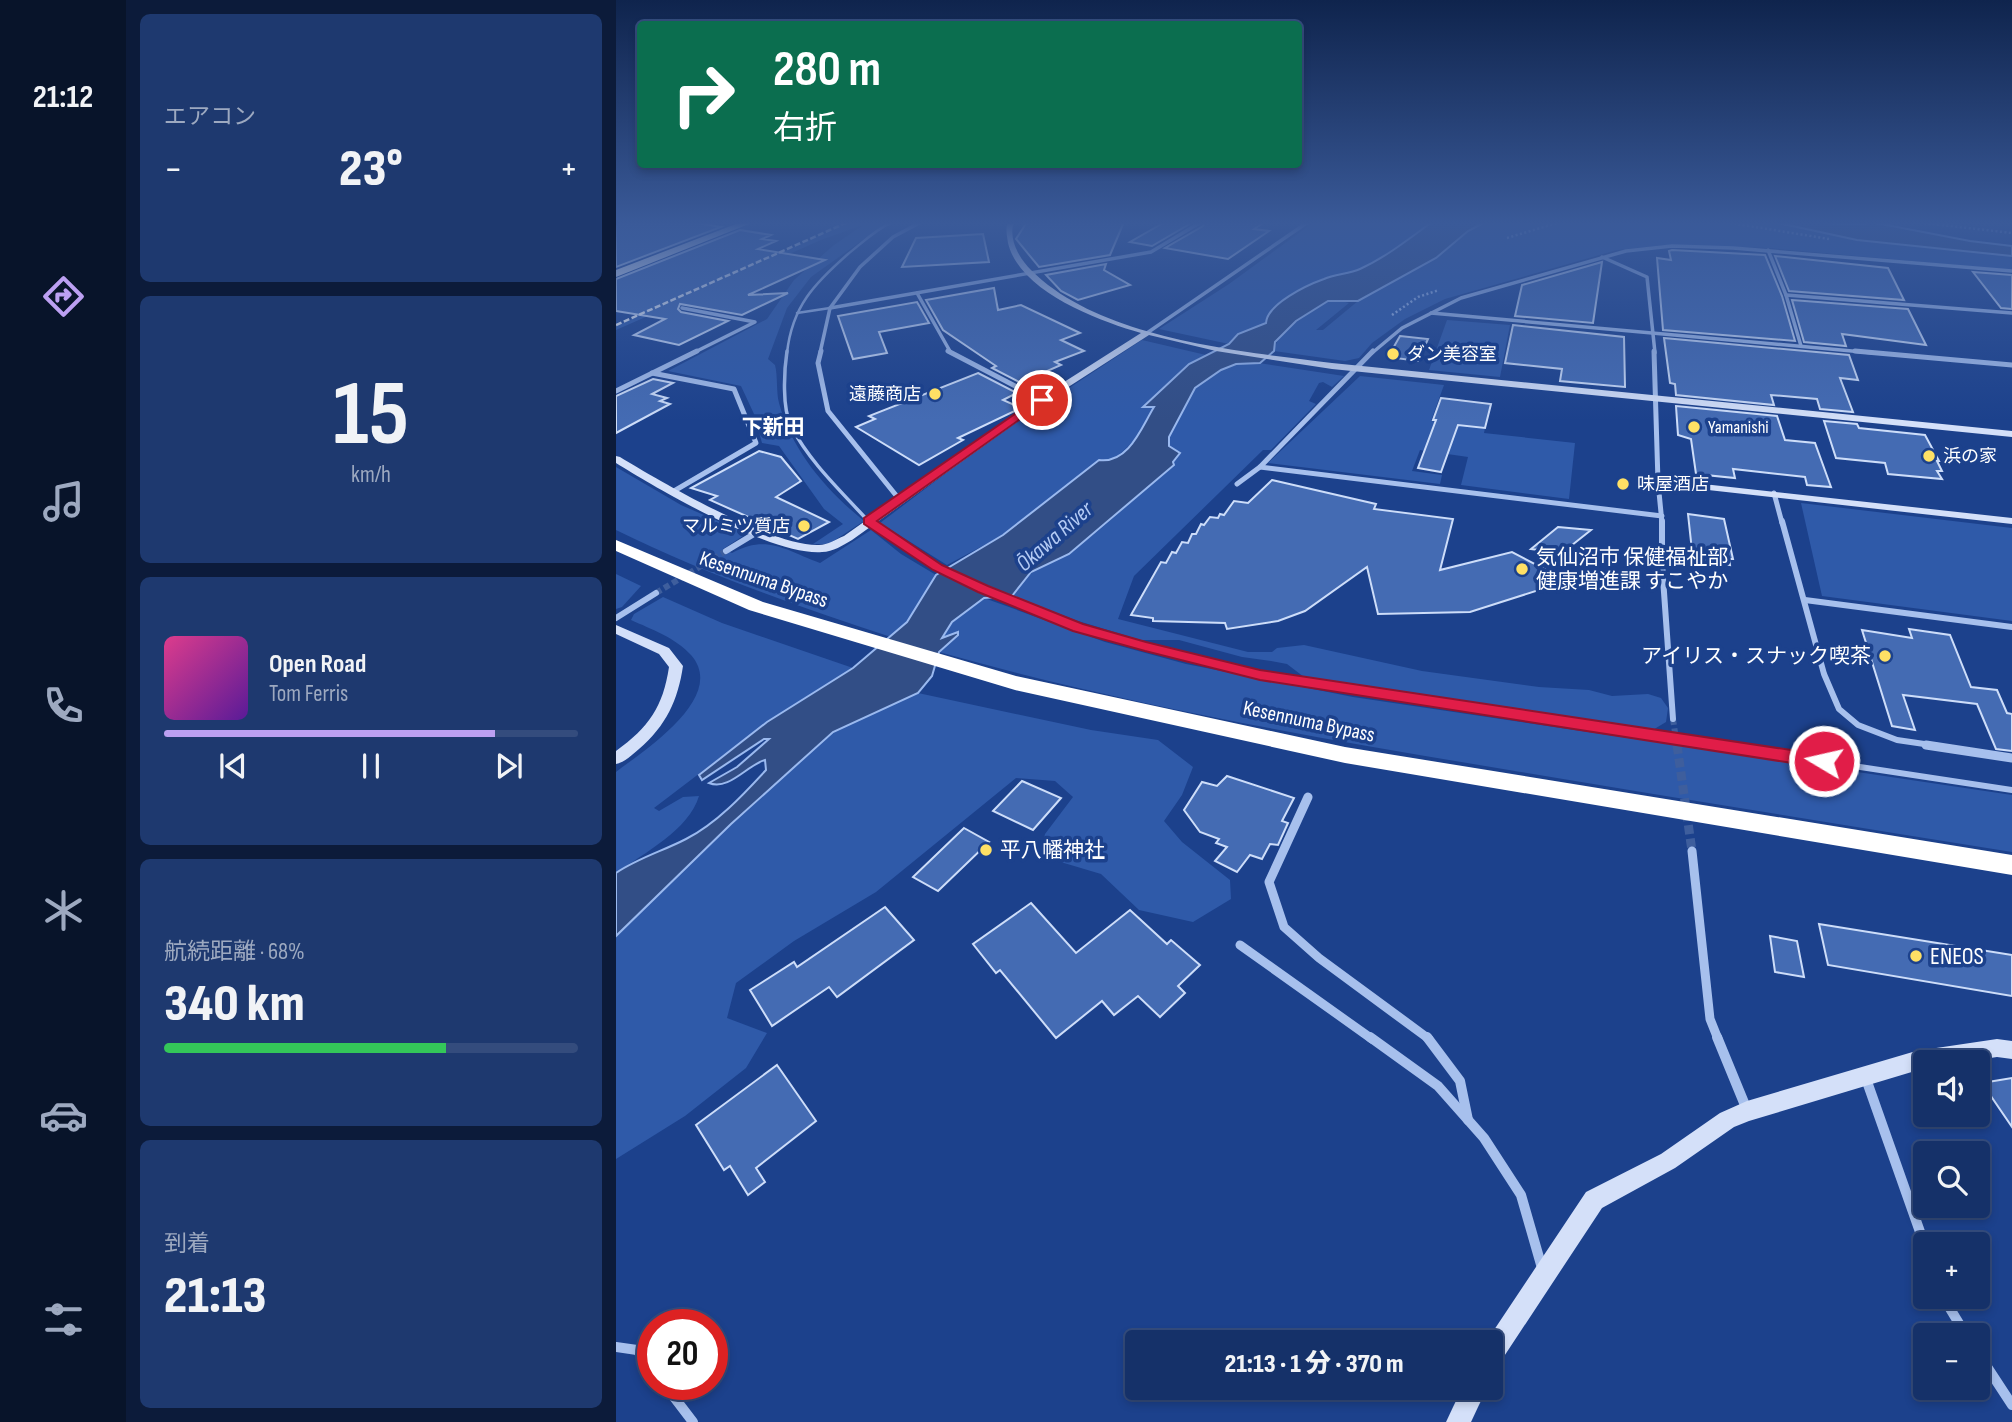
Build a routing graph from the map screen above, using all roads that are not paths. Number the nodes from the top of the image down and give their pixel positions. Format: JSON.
{"nodes":[{"id":1,"x":812,"y":288,"type":"edge"},
{"id":2,"x":844,"y":288,"type":"edge"},
{"id":3,"x":945,"y":288,"type":"edge"},
{"id":4,"x":1043,"y":288,"type":"edge"},
{"id":5,"x":1215,"y":288,"type":"edge"},
{"id":6,"x":1489,"y":288,"type":"edge"},
{"id":7,"x":1648,"y":288,"type":"edge"},
{"id":8,"x":1783,"y":288,"type":"edge"},
{"id":9,"x":917,"y":293,"type":"junction"},
{"id":10,"x":1786,"y":295,"type":"junction"},
{"id":11,"x":682,"y":308,"type":"dead end"},
{"id":12,"x":830,"y":308,"type":"junction"},
{"id":13,"x":797,"y":313,"type":"junction"},
{"id":14,"x":1431,"y":313,"type":"junction"},
{"id":15,"x":2012,"y":313,"type":"edge"},
{"id":16,"x":1147,"y":333,"type":"junction"},
{"id":17,"x":1654,"y":334,"type":"junction"},
{"id":18,"x":1801,"y":346,"type":"junction"},
{"id":19,"x":2012,"y":365,"type":"edge"},
{"id":20,"x":1356,"y":368,"type":"junction"},
{"id":21,"x":652,"y":373,"type":"junction"},
{"id":22,"x":616,"y":391,"type":"edge"},
{"id":23,"x":1656,"y":398,"type":"junction"},
{"id":24,"x":1042,"y":400,"type":"junction"},
{"id":25,"x":2012,"y":434,"type":"edge"},
{"id":26,"x":616,"y":459,"type":"edge"},
{"id":27,"x":1260,"y":467,"type":"junction"},
{"id":28,"x":1658,"y":482,"type":"junction"},
{"id":29,"x":1237,"y":484,"type":"dead end"},
{"id":30,"x":674,"y":491,"type":"junction"},
{"id":31,"x":1774,"y":493,"type":"junction"},
{"id":32,"x":899,"y":499,"type":"junction"},
{"id":33,"x":1662,"y":516,"type":"junction"},
{"id":34,"x":2012,"y":521,"type":"edge"},
{"id":35,"x":872,"y":524,"type":"junction"},
{"id":36,"x":759,"y":531,"type":"junction"},
{"id":37,"x":616,"y":545,"type":"edge"},
{"id":38,"x":726,"y":551,"type":"tunnel mouth"},
{"id":39,"x":656,"y":593,"type":"tunnel mouth"},
{"id":40,"x":1805,"y":600,"type":"junction"},
{"id":41,"x":616,"y":618,"type":"edge"},
{"id":42,"x":2012,"y":627,"type":"edge"},
{"id":43,"x":616,"y":629,"type":"edge"},
{"id":44,"x":1673,"y":719,"type":"tunnel mouth"},
{"id":45,"x":2012,"y":758,"type":"edge"},
{"id":46,"x":616,"y":759,"type":"edge"},
{"id":47,"x":2012,"y":790,"type":"edge"},
{"id":48,"x":1308,"y":797,"type":"dead end"},
{"id":49,"x":1692,"y":851,"type":"tunnel mouth"},
{"id":50,"x":2012,"y":865,"type":"edge"},
{"id":51,"x":1240,"y":945,"type":"dead end"},
{"id":52,"x":2012,"y":1050,"type":"edge"},
{"id":53,"x":1864,"y":1075,"type":"junction"},
{"id":54,"x":1748,"y":1111,"type":"junction"},
{"id":55,"x":1469,"y":1121,"type":"junction"},
{"id":56,"x":1920,"y":1232,"type":"edge"},
{"id":57,"x":1544,"y":1275,"type":"junction"},
{"id":58,"x":1503,"y":1338,"type":"edge"},
{"id":59,"x":616,"y":1347,"type":"edge"},
{"id":60,"x":637,"y":1350,"type":"edge"},
{"id":61,"x":1990,"y":1371,"type":"edge"},
{"id":62,"x":676,"y":1400,"type":"edge"},
{"id":63,"x":1469,"y":1400,"type":"edge"},
{"id":64,"x":2012,"y":1405,"type":"edge"},
{"id":65,"x":693,"y":1422,"type":"edge"},
{"id":66,"x":1458,"y":1422,"type":"edge"}],
"edges":[{"from":1,"to":13,"type":"lane"},
{"from":2,"to":12,"type":"street"},
{"from":3,"to":9,"type":"street"},
{"from":4,"to":16,"type":"street"},
{"from":5,"to":16,"type":"street"},
{"from":6,"to":14,"type":"street"},
{"from":7,"to":17,"type":"street"},
{"from":8,"to":10,"type":"street"},
{"from":9,"to":12,"type":"street"},
{"from":9,"to":24,"type":"street"},
{"from":10,"to":15,"type":"street"},
{"from":10,"to":18,"type":"street"},
{"from":11,"to":21,"type":"street"},
{"from":12,"to":13,"type":"lane"},
{"from":12,"to":32,"type":"street"},
{"from":13,"to":35,"type":"lane"},
{"from":14,"to":17,"type":"street"},
{"from":14,"to":20,"type":"street"},
{"from":16,"to":20,"type":"street"},
{"from":16,"to":24,"type":"street"},
{"from":17,"to":18,"type":"street"},
{"from":17,"to":23,"type":"street"},
{"from":18,"to":19,"type":"street"},
{"from":20,"to":23,"type":"street"},
{"from":20,"to":27,"type":"street"},
{"from":21,"to":22,"type":"street"},
{"from":21,"to":30,"type":"street"},
{"from":23,"to":25,"type":"street"},
{"from":23,"to":28,"type":"street"},
{"from":24,"to":32,"type":"street"},
{"from":26,"to":30,"type":"street"},
{"from":27,"to":29,"type":"street"},
{"from":27,"to":33,"type":"street"},
{"from":28,"to":31,"type":"street"},
{"from":28,"to":33,"type":"street"},
{"from":30,"to":36,"type":"street"},
{"from":31,"to":34,"type":"street"},
{"from":31,"to":40,"type":"street"},
{"from":32,"to":35,"type":"street"},
{"from":33,"to":44,"type":"street"},
{"from":35,"to":36,"type":"street"},
{"from":35,"to":47,"type":"lane"},
{"from":36,"to":38,"type":"street"},
{"from":37,"to":50,"type":"highway","name":"Kesennuma Bypass"},
{"from":39,"to":41,"type":"street"},
{"from":40,"to":42,"type":"street"},
{"from":40,"to":45,"type":"street"},
{"from":43,"to":46,"type":"street"},
{"from":48,"to":55,"type":"street"},
{"from":49,"to":54,"type":"street"},
{"from":51,"to":55,"type":"street"},
{"from":52,"to":53,"type":"street"},
{"from":53,"to":54,"type":"street"},
{"from":53,"to":56,"type":"street"},
{"from":54,"to":57,"type":"street"},
{"from":55,"to":57,"type":"street"},
{"from":57,"to":58,"type":"street"},
{"from":59,"to":60,"type":"street"},
{"from":61,"to":64,"type":"street"},
{"from":62,"to":65,"type":"street"},
{"from":63,"to":66,"type":"street"}]}
